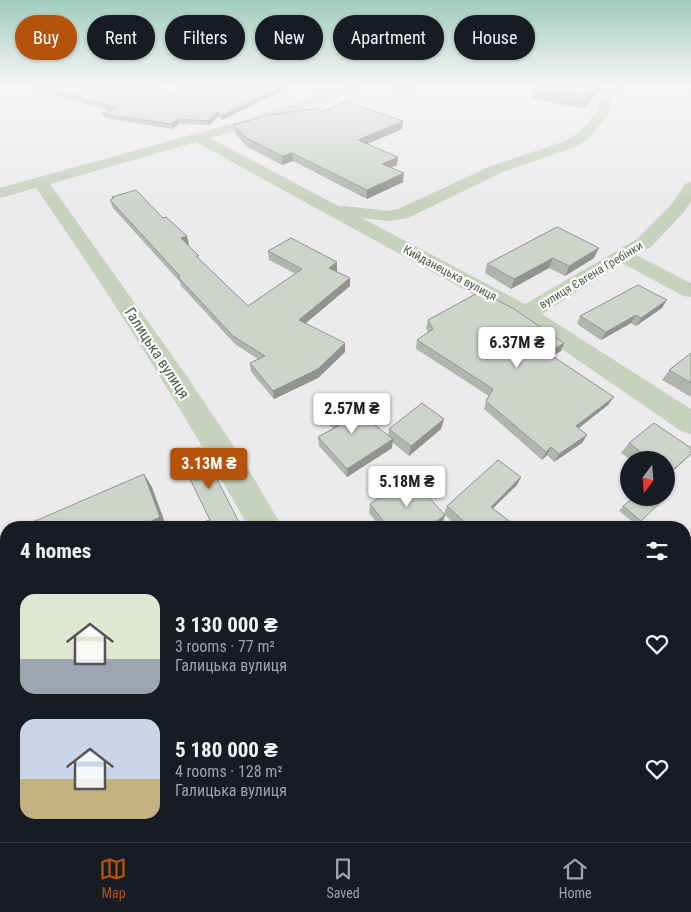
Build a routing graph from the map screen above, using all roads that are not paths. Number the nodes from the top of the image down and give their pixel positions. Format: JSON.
{"nodes":[{"id":1,"x":245,"y":124,"type":"edge"},
{"id":2,"x":594,"y":124,"type":"edge"},
{"id":3,"x":199,"y":138,"type":"junction"},
{"id":4,"x":40,"y":182,"type":"junction"},
{"id":5,"x":691,"y":187,"type":"edge"},
{"id":6,"x":0,"y":193,"type":"edge"},
{"id":7,"x":334,"y":211,"type":"junction"},
{"id":8,"x":621,"y":255,"type":"junction"},
{"id":9,"x":691,"y":291,"type":"edge"},
{"id":10,"x":526,"y":314,"type":"junction"},
{"id":11,"x":691,"y":423,"type":"edge"},
{"id":12,"x":262,"y":521,"type":"edge"}],
"edges":[{"from":1,"to":3,"type":"street"},
{"from":2,"to":7,"type":"street"},
{"from":3,"to":4,"type":"street"},
{"from":3,"to":7,"type":"street","name":"Кийданецька вулиця"},
{"from":4,"to":6,"type":"street"},
{"from":4,"to":12,"type":"street","name":"Галицька вулиця"},
{"from":5,"to":8,"type":"street","name":"вулиця Євгена Гребінки"},
{"from":7,"to":10,"type":"street","name":"Кийданецька вулиця"},
{"from":8,"to":9,"type":"street"},
{"from":8,"to":10,"type":"street","name":"вулиця Євгена Гребінки"},
{"from":10,"to":11,"type":"street","name":"Кийданецька вулиця"}]}
